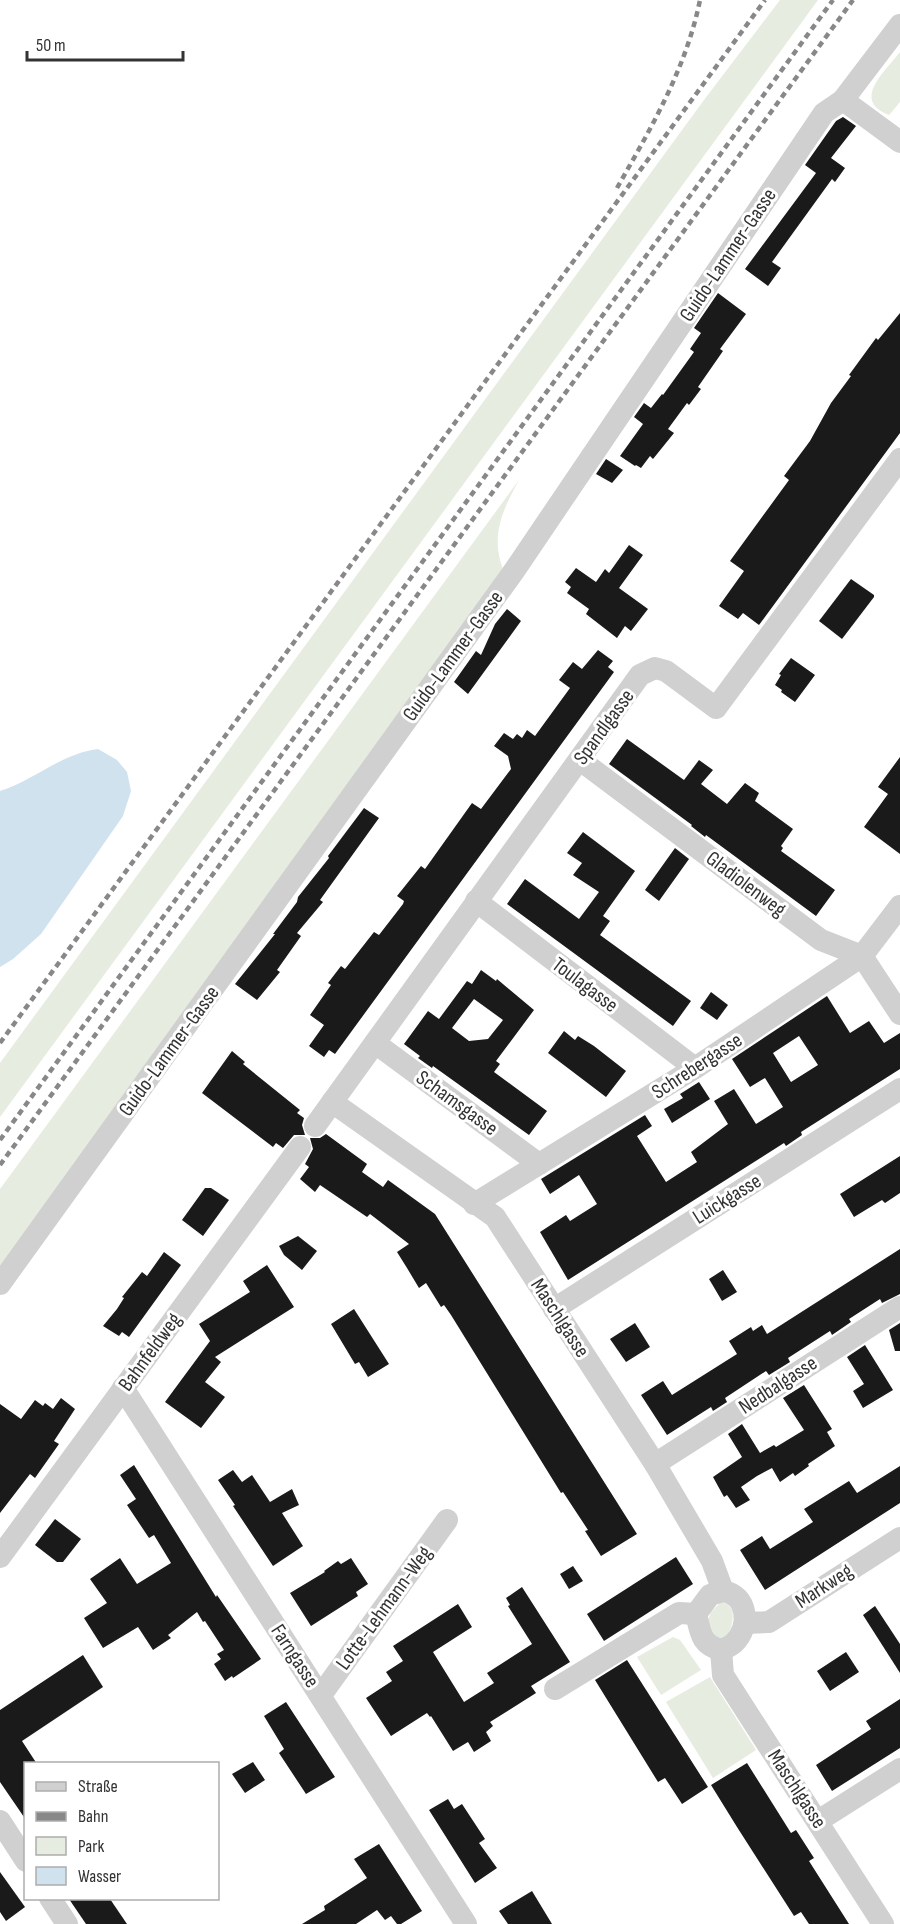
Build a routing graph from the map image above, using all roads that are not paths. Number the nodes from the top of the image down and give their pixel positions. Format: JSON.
{"nodes":[{"id":1,"x":900,"y":25,"type":"edge"},
{"id":2,"x":843,"y":100,"type":"junction"},
{"id":3,"x":900,"y":142,"type":"edge"},
{"id":4,"x":900,"y":459,"type":"edge"},
{"id":5,"x":580,"y":760,"type":"junction"},
{"id":6,"x":476,"y":901,"type":"junction"},
{"id":7,"x":900,"y":906,"type":"edge"},
{"id":8,"x":862,"y":956,"type":"junction"},
{"id":9,"x":900,"y":1014,"type":"edge"},
{"id":10,"x":375,"y":1043,"type":"junction"},
{"id":11,"x":695,"y":1068,"type":"junction"},
{"id":12,"x":900,"y":1089,"type":"edge"},
{"id":13,"x":332,"y":1102,"type":"junction"},
{"id":14,"x":315,"y":1126,"type":"dead end"},
{"id":15,"x":300,"y":1147,"type":"dead end"},
{"id":16,"x":539,"y":1164,"type":"junction"},
{"id":17,"x":474,"y":1204,"type":"junction"},
{"id":18,"x":0,"y":1284,"type":"edge"},
{"id":19,"x":900,"y":1307,"type":"edge"},
{"id":20,"x":554,"y":1309,"type":"junction"},
{"id":21,"x":123,"y":1388,"type":"junction"},
{"id":22,"x":656,"y":1464,"type":"junction"},
{"id":23,"x":447,"y":1520,"type":"dead end"},
{"id":24,"x":900,"y":1538,"type":"edge"},
{"id":25,"x":0,"y":1557,"type":"edge"},
{"id":26,"x":723,"y":1591,"type":"junction"},
{"id":27,"x":696,"y":1614,"type":"junction"},
{"id":28,"x":745,"y":1623,"type":"junction"},
{"id":29,"x":721,"y":1650,"type":"junction"},
{"id":30,"x":555,"y":1689,"type":"dead end"},
{"id":31,"x":321,"y":1695,"type":"junction"},
{"id":32,"x":900,"y":1768,"type":"edge"},
{"id":33,"x":0,"y":1821,"type":"edge"},
{"id":34,"x":818,"y":1821,"type":"junction"},
{"id":35,"x":24,"y":1857,"type":"edge"},
{"id":36,"x":51,"y":1900,"type":"edge"},
{"id":37,"x":67,"y":1924,"type":"edge"},
{"id":38,"x":466,"y":1924,"type":"edge"},
{"id":39,"x":883,"y":1924,"type":"edge"}],
"edges":[{"from":1,"to":2,"type":"street","name":"Guido-Lammer-Gasse"},
{"from":2,"to":3,"type":"street"},
{"from":2,"to":18,"type":"street","name":"Guido-Lammer-Gasse"},
{"from":4,"to":5,"type":"street","name":"Spandlgasse"},
{"from":5,"to":6,"type":"street","name":"Spandlgasse"},
{"from":5,"to":8,"type":"street","name":"Gladiolenweg"},
{"from":6,"to":10,"type":"street","name":"Spandlgasse"},
{"from":6,"to":11,"type":"street","name":"Toulagasse"},
{"from":7,"to":8,"type":"street","name":"Schrebergasse"},
{"from":8,"to":9,"type":"street"},
{"from":8,"to":11,"type":"street","name":"Schrebergasse"},
{"from":10,"to":13,"type":"street","name":"Spandlgasse"},
{"from":10,"to":16,"type":"street","name":"Schamsgasse"},
{"from":11,"to":16,"type":"street","name":"Schrebergasse"},
{"from":12,"to":20,"type":"street","name":"Luickgasse"},
{"from":13,"to":14,"type":"street"},
{"from":13,"to":17,"type":"street","name":"Maschlgasse"},
{"from":15,"to":21,"type":"street","name":"Bahnfeldweg"},
{"from":16,"to":17,"type":"street","name":"Schrebergasse"},
{"from":17,"to":20,"type":"street","name":"Maschlgasse"},
{"from":19,"to":22,"type":"street","name":"Nedbalgasse"},
{"from":20,"to":22,"type":"street","name":"Maschlgasse"},
{"from":21,"to":25,"type":"street","name":"Bahnfeldweg"},
{"from":21,"to":31,"type":"street","name":"Farngasse"},
{"from":22,"to":26,"type":"street","name":"Maschlgasse"},
{"from":23,"to":31,"type":"street","name":"Lotte-Lehmann-Weg"},
{"from":24,"to":28,"type":"street","name":"Markweg"},
{"from":26,"to":27,"type":"street"},
{"from":26,"to":28,"type":"street"},
{"from":27,"to":29,"type":"street"},
{"from":27,"to":30,"type":"street"},
{"from":28,"to":29,"type":"street"},
{"from":29,"to":34,"type":"street","name":"Maschlgasse"},
{"from":31,"to":38,"type":"street","name":"Farngasse"},
{"from":32,"to":34,"type":"street"},
{"from":33,"to":35,"type":"street"},
{"from":34,"to":39,"type":"street","name":"Maschlgasse"},
{"from":36,"to":37,"type":"street"}]}
